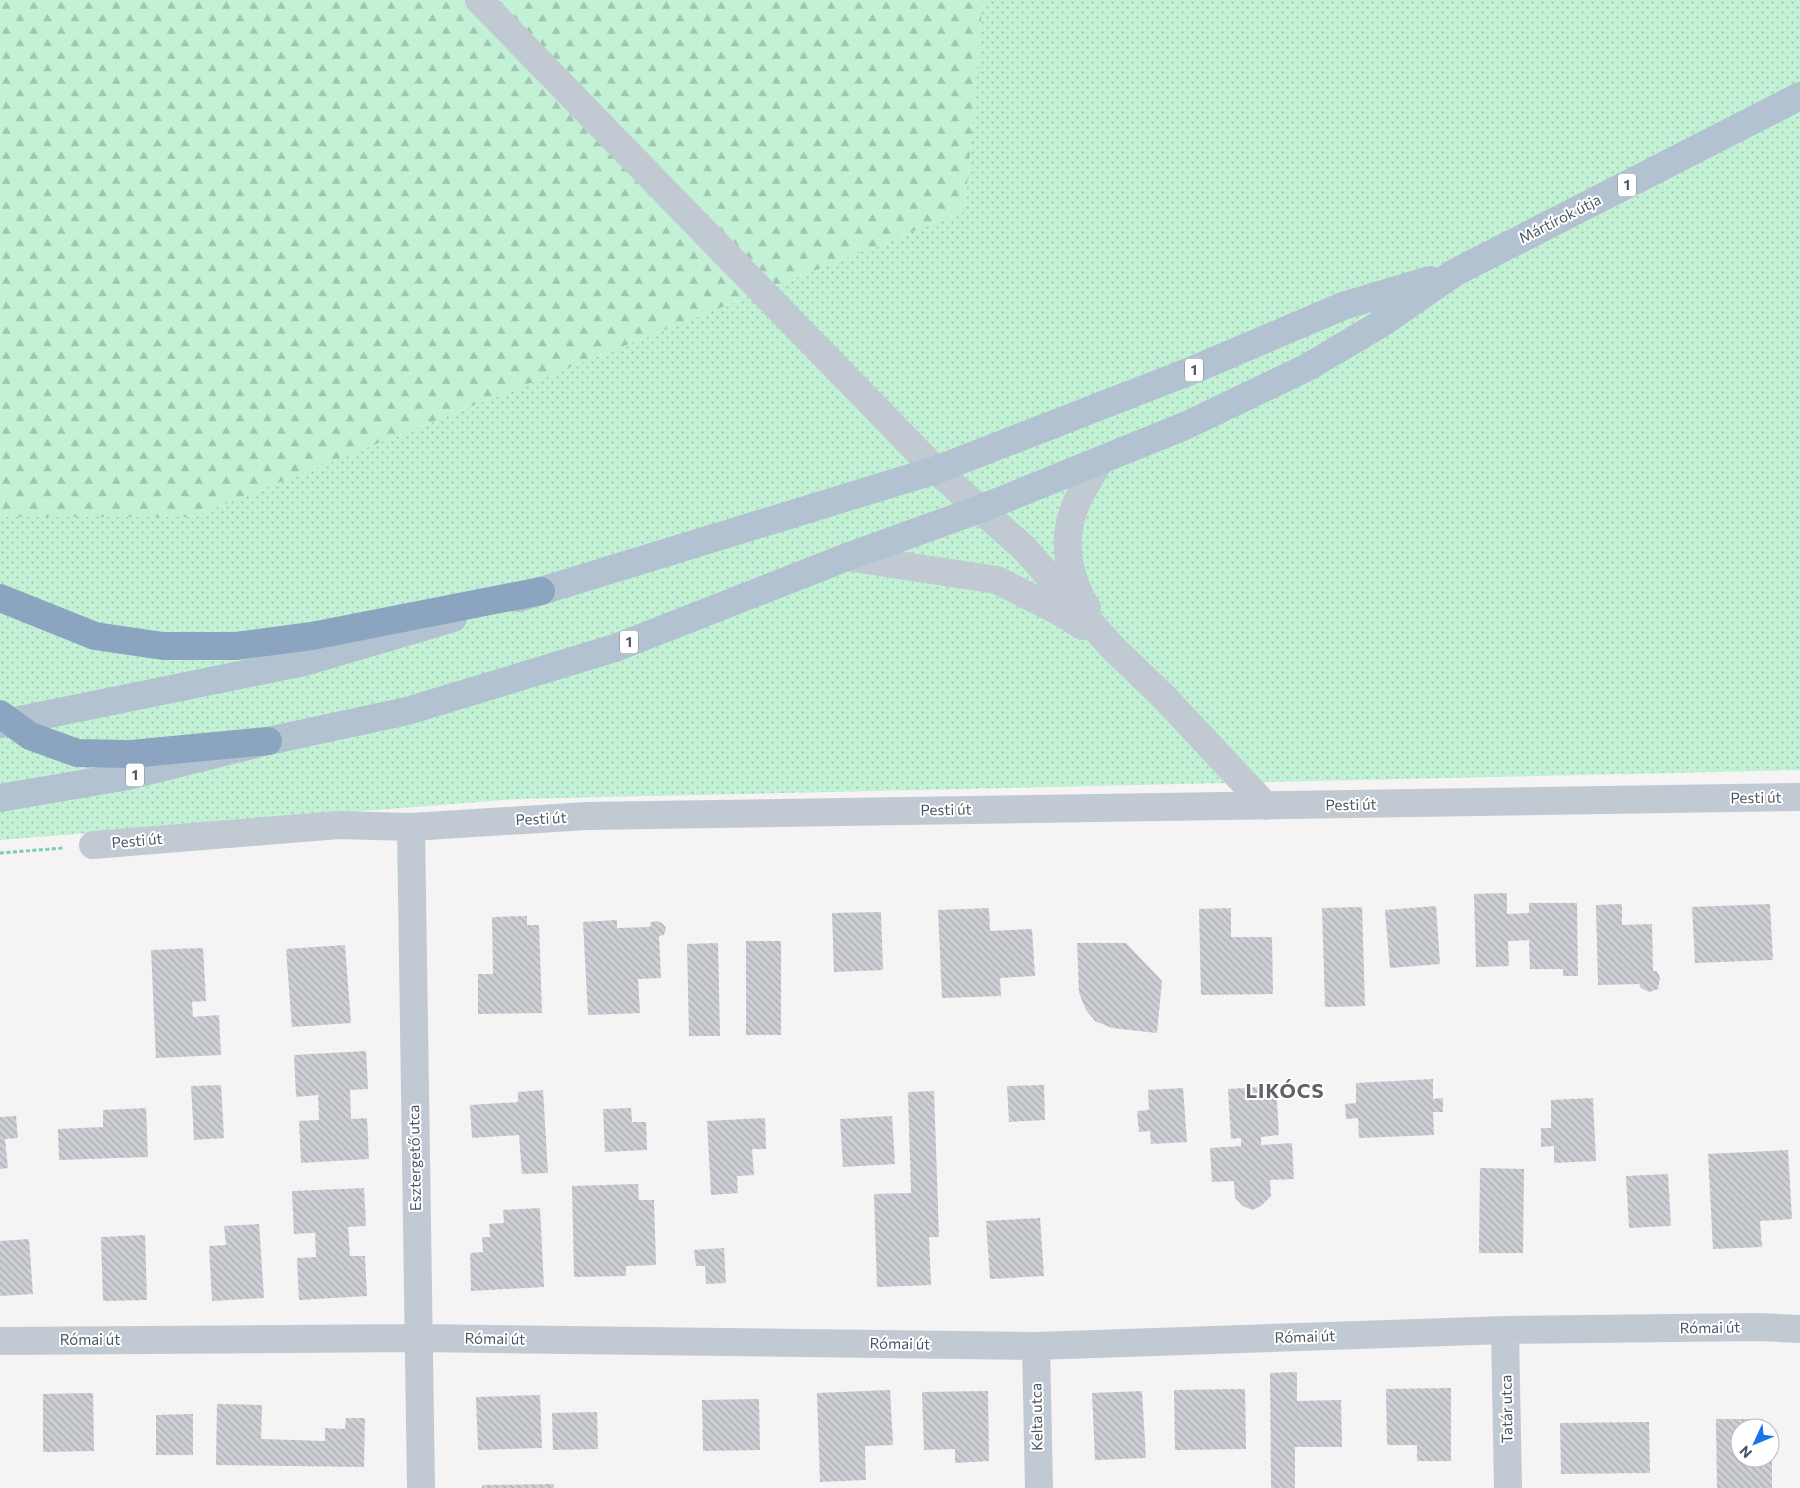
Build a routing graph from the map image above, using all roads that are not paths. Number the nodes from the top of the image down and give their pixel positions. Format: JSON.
{"nodes":[{"id":1,"x":479,"y":0,"type":"edge"},
{"id":2,"x":1800,"y":96,"type":"edge"},
{"id":3,"x":1454,"y":273,"type":"junction"},
{"id":4,"x":1098,"y":463,"type":"junction"},
{"id":5,"x":936,"y":470,"type":"junction"},
{"id":6,"x":980,"y":509,"type":"junction"},
{"id":7,"x":847,"y":557,"type":"junction"},
{"id":8,"x":541,"y":591,"type":"junction"},
{"id":9,"x":0,"y":598,"type":"edge"},
{"id":10,"x":1112,"y":647,"type":"junction"},
{"id":11,"x":3,"y":720,"type":"edge"},
{"id":12,"x":268,"y":741,"type":"junction"},
{"id":13,"x":1800,"y":797,"type":"edge"},
{"id":14,"x":0,"y":798,"type":"edge"},
{"id":15,"x":1266,"y":806,"type":"junction"},
{"id":16,"x":411,"y":827,"type":"junction"},
{"id":17,"x":93,"y":845,"type":"road end"},
{"id":18,"x":1800,"y":1329,"type":"edge"},
{"id":19,"x":1505,"y":1330,"type":"junction"},
{"id":20,"x":417,"y":1338,"type":"junction"},
{"id":21,"x":0,"y":1341,"type":"edge"},
{"id":22,"x":1036,"y":1346,"type":"junction"},
{"id":23,"x":421,"y":1488,"type":"edge"},
{"id":24,"x":1039,"y":1488,"type":"edge"},
{"id":25,"x":1508,"y":1488,"type":"edge"}],
"edges":[{"from":1,"to":5,"type":"street"},
{"from":2,"to":3,"type":"main road","name":"Mártírok útja","number":"1"},
{"from":3,"to":4,"type":"main road","number":"1"},
{"from":3,"to":5,"type":"main road","number":"1"},
{"from":4,"to":6,"type":"main road","number":"1"},
{"from":4,"to":10,"type":"street"},
{"from":5,"to":6,"type":"street"},
{"from":5,"to":8,"type":"main road","number":"1"},
{"from":6,"to":7,"type":"main road","number":"1"},
{"from":6,"to":10,"type":"street"},
{"from":7,"to":10,"type":"street"},
{"from":7,"to":12,"type":"main road","number":"1"},
{"from":8,"to":9,"type":"highway"},
{"from":8,"to":11,"type":"main road","number":"1"},
{"from":10,"to":15,"type":"street"},
{"from":11,"to":12,"type":"highway"},
{"from":12,"to":14,"type":"main road","number":"1"},
{"from":13,"to":15,"type":"street","name":"Pesti út"},
{"from":15,"to":16,"type":"street","name":"Pesti út"},
{"from":16,"to":17,"type":"street","name":"Pesti út"},
{"from":16,"to":20,"type":"street","name":"Esztergető utca"},
{"from":18,"to":19,"type":"street","name":"Római út"},
{"from":19,"to":22,"type":"street","name":"Római út"},
{"from":19,"to":25,"type":"street","name":"Tatár utca"},
{"from":20,"to":21,"type":"street","name":"Római út"},
{"from":20,"to":22,"type":"street","name":"Római út"},
{"from":20,"to":23,"type":"street","name":"Esztergető utca"},
{"from":22,"to":24,"type":"street","name":"Kelta utca"}]}
